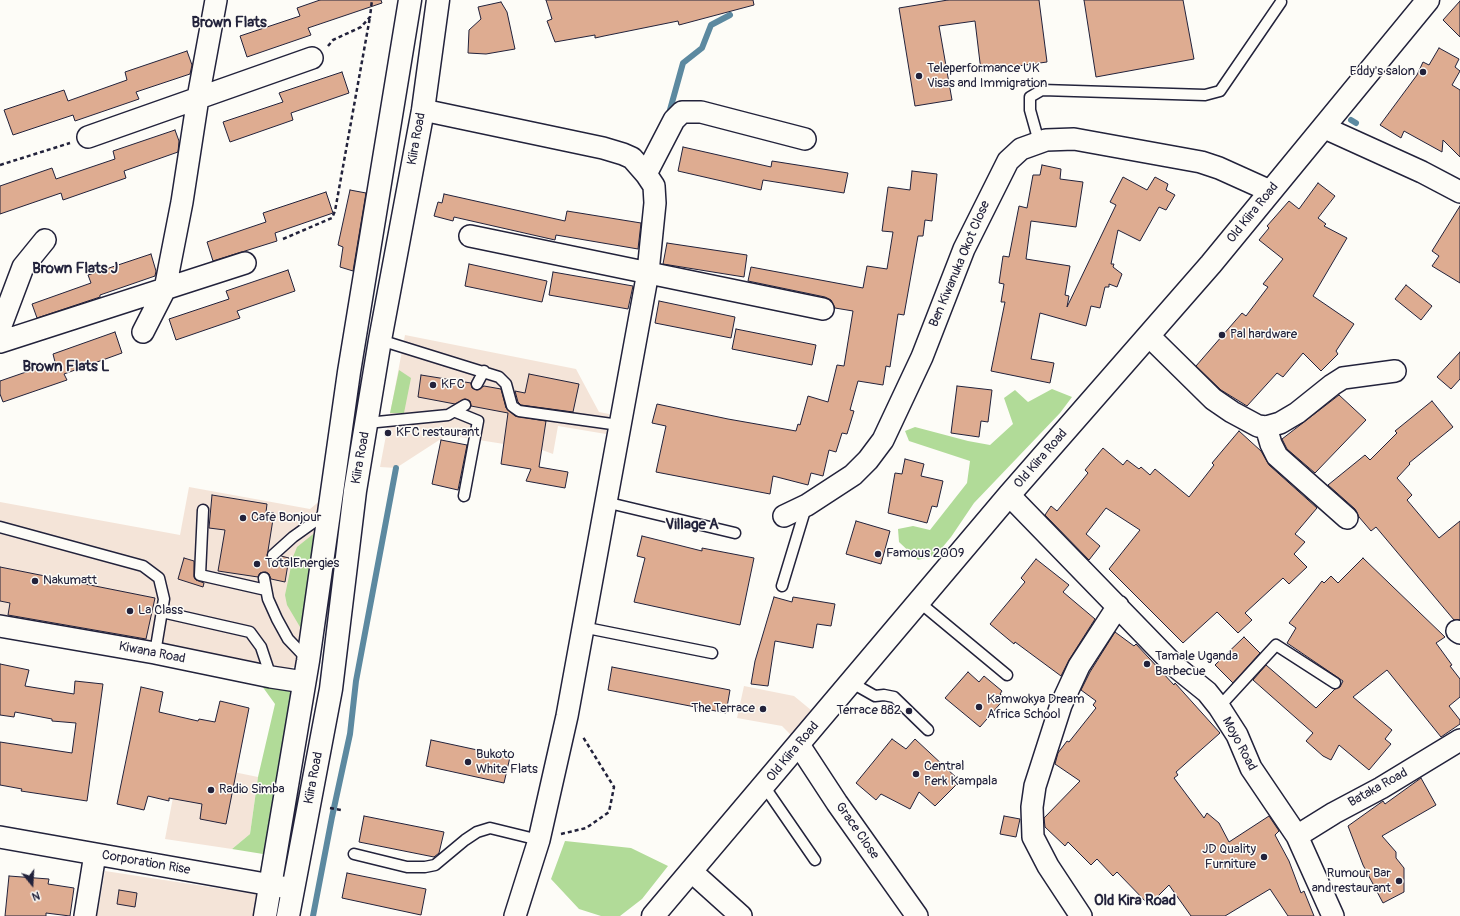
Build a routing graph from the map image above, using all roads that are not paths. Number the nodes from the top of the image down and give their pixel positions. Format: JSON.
{"nodes":[{"id":1,"x":216,"y":0,"type":"edge"},
{"id":2,"x":410,"y":0,"type":"edge"},
{"id":3,"x":438,"y":0,"type":"edge"},
{"id":4,"x":1428,"y":0,"type":"edge"},
{"id":5,"x":1281,"y":2,"type":"dead end"},
{"id":6,"x":312,"y":58,"type":"road end"},
{"id":7,"x":198,"y":98,"type":"junction"},
{"id":8,"x":423,"y":110,"type":"junction"},
{"id":9,"x":1325,"y":128,"type":"junction"},
{"id":10,"x":88,"y":137,"type":"road end"},
{"id":11,"x":806,"y":139,"type":"dead end"},
{"id":12,"x":1039,"y":142,"type":"junction"},
{"id":13,"x":646,"y":174,"type":"junction"},
{"id":14,"x":1270,"y":191,"type":"junction"},
{"id":15,"x":1460,"y":192,"type":"edge"},
{"id":16,"x":470,"y":236,"type":"dead end"},
{"id":17,"x":45,"y":240,"type":"dead end"},
{"id":18,"x":245,"y":262,"type":"dead end"},
{"id":19,"x":648,"y":272,"type":"junction"},
{"id":20,"x":165,"y":289,"type":"junction"},
{"id":21,"x":823,"y":309,"type":"dead end"},
{"id":22,"x":0,"y":328,"type":"edge"},
{"id":23,"x":143,"y":332,"type":"dead end"},
{"id":24,"x":1149,"y":336,"type":"junction"},
{"id":25,"x":380,"y":340,"type":"junction"},
{"id":26,"x":0,"y":342,"type":"edge"},
{"id":27,"x":484,"y":371,"type":"junction"},
{"id":28,"x":1395,"y":371,"type":"dead end"},
{"id":29,"x":477,"y":384,"type":"dead end"},
{"id":30,"x":465,"y":405,"type":"dead end"},
{"id":31,"x":456,"y":412,"type":"junction"},
{"id":32,"x":367,"y":423,"type":"junction"},
{"id":33,"x":619,"y":425,"type":"junction"},
{"id":34,"x":1266,"y":427,"type":"junction"},
{"id":35,"x":1009,"y":495,"type":"junction"},
{"id":36,"x":464,"y":496,"type":"dead end"},
{"id":37,"x":605,"y":502,"type":"junction"},
{"id":38,"x":807,"y":505,"type":"junction"},
{"id":39,"x":203,"y":510,"type":"dead end"},
{"id":40,"x":330,"y":511,"type":"junction"},
{"id":41,"x":784,"y":516,"type":"dead end"},
{"id":42,"x":1348,"y":518,"type":"dead end"},
{"id":43,"x":0,"y":527,"type":"edge"},
{"id":44,"x":735,"y":533,"type":"dead end"},
{"id":45,"x":273,"y":555,"type":"dead end"},
{"id":46,"x":264,"y":578,"type":"dead end"},
{"id":47,"x":782,"y":586,"type":"dead end"},
{"id":48,"x":266,"y":590,"type":"junction"},
{"id":49,"x":919,"y":602,"type":"junction"},
{"id":50,"x":1118,"y":606,"type":"junction"},
{"id":51,"x":162,"y":612,"type":"junction"},
{"id":52,"x":0,"y":626,"type":"edge"},
{"id":53,"x":582,"y":627,"type":"junction"},
{"id":54,"x":155,"y":653,"type":"junction"},
{"id":55,"x":712,"y":653,"type":"dead end"},
{"id":56,"x":306,"y":671,"type":"junction"},
{"id":57,"x":1007,"y":675,"type":"dead end"},
{"id":58,"x":271,"y":677,"type":"junction"},
{"id":59,"x":852,"y":682,"type":"junction"},
{"id":60,"x":1335,"y":684,"type":"dead end"},
{"id":61,"x":1219,"y":707,"type":"junction"},
{"id":62,"x":928,"y":730,"type":"dead end"},
{"id":63,"x":1460,"y":740,"type":"edge"},
{"id":64,"x":799,"y":745,"type":"junction"},
{"id":65,"x":764,"y":786,"type":"junction"},
{"id":66,"x":1297,"y":836,"type":"junction"},
{"id":67,"x":0,"y":837,"type":"edge"},
{"id":68,"x":539,"y":840,"type":"junction"},
{"id":69,"x":95,"y":854,"type":"junction"},
{"id":70,"x":354,"y":854,"type":"dead end"},
{"id":71,"x":815,"y":860,"type":"dead end"},
{"id":72,"x":691,"y":871,"type":"junction"},
{"id":73,"x":271,"y":886,"type":"junction"},
{"id":74,"x":293,"y":889,"type":"junction"},
{"id":75,"x":85,"y":916,"type":"edge"},
{"id":76,"x":265,"y":916,"type":"edge"},
{"id":77,"x":288,"y":916,"type":"edge"},
{"id":78,"x":515,"y":916,"type":"edge"},
{"id":79,"x":653,"y":916,"type":"edge"},
{"id":80,"x":741,"y":916,"type":"edge"},
{"id":81,"x":917,"y":916,"type":"edge"},
{"id":82,"x":1081,"y":916,"type":"edge"},
{"id":83,"x":1333,"y":916,"type":"edge"}],
"edges":[{"from":1,"to":7,"type":"street"},
{"from":2,"to":40,"type":"main road","name":"Kiira Road"},
{"from":3,"to":8,"type":"main road","name":"Kiira Road"},
{"from":4,"to":9,"type":"main road","name":"Old Kiira Road"},
{"from":5,"to":12,"type":"lane"},
{"from":6,"to":7,"type":"street"},
{"from":7,"to":10,"type":"street"},
{"from":7,"to":20,"type":"street"},
{"from":8,"to":13,"type":"street"},
{"from":8,"to":25,"type":"main road","name":"Kiira Road"},
{"from":9,"to":14,"type":"main road","name":"Old Kiira Road"},
{"from":9,"to":15,"type":"street"},
{"from":11,"to":13,"type":"street"},
{"from":12,"to":14,"type":"street","name":"Ben Kiwanuka Okot Close"},
{"from":12,"to":38,"type":"street","name":"Ben Kiwanuka Okot Close"},
{"from":13,"to":19,"type":"street"},
{"from":14,"to":24,"type":"main road","name":"Old Kiira Road"},
{"from":16,"to":19,"type":"street"},
{"from":17,"to":22,"type":"street"},
{"from":18,"to":20,"type":"street"},
{"from":19,"to":21,"type":"street"},
{"from":19,"to":33,"type":"street"},
{"from":20,"to":23,"type":"street"},
{"from":20,"to":26,"type":"street"},
{"from":24,"to":34,"type":"street"},
{"from":24,"to":35,"type":"main road","name":"Old Kiira Road"},
{"from":25,"to":27,"type":"lane"},
{"from":25,"to":32,"type":"main road","name":"Kiira Road"},
{"from":27,"to":29,"type":"lane"},
{"from":27,"to":33,"type":"lane"},
{"from":28,"to":34,"type":"street"},
{"from":30,"to":31,"type":"lane"},
{"from":31,"to":32,"type":"lane"},
{"from":31,"to":36,"type":"lane"},
{"from":32,"to":74,"type":"main road","name":"Kiira Road"},
{"from":33,"to":37,"type":"street"},
{"from":34,"to":42,"type":"street"},
{"from":35,"to":49,"type":"main road","name":"Old Kiira Road"},
{"from":35,"to":50,"type":"street","name":"Moyo Road"},
{"from":37,"to":44,"type":"lane"},
{"from":37,"to":53,"type":"street"},
{"from":38,"to":41,"type":"street","name":"Ben Kiwanuka Okot Close"},
{"from":38,"to":47,"type":"lane"},
{"from":39,"to":48,"type":"lane"},
{"from":40,"to":45,"type":"lane"},
{"from":40,"to":56,"type":"main road","name":"Kiira Road"},
{"from":43,"to":51,"type":"lane"},
{"from":46,"to":48,"type":"lane"},
{"from":48,"to":56,"type":"lane"},
{"from":49,"to":57,"type":"lane"},
{"from":49,"to":59,"type":"main road","name":"Old Kiira Road"},
{"from":50,"to":61,"type":"street","name":"Moyo Road"},
{"from":50,"to":82,"type":"street"},
{"from":51,"to":54,"type":"lane"},
{"from":51,"to":58,"type":"lane"},
{"from":52,"to":54,"type":"street","name":"Kiwana Road"},
{"from":53,"to":55,"type":"lane"},
{"from":53,"to":68,"type":"street"},
{"from":54,"to":58,"type":"street","name":"Kiwana Road"},
{"from":56,"to":58,"type":"street","name":"Kiwana Road"},
{"from":56,"to":73,"type":"main road","name":"Kiira Road"},
{"from":59,"to":62,"type":"lane"},
{"from":59,"to":64,"type":"main road","name":"Old Kiira Road"},
{"from":60,"to":61,"type":"lane"},
{"from":61,"to":66,"type":"street","name":"Moyo Road"},
{"from":63,"to":66,"type":"street","name":"Bataka Road"},
{"from":64,"to":65,"type":"main road","name":"Old Kiira Road"},
{"from":64,"to":81,"type":"street","name":"Grace Close"},
{"from":65,"to":71,"type":"lane"},
{"from":65,"to":72,"type":"main road","name":"Old Kiira Road"},
{"from":66,"to":83,"type":"street","name":"Moyo Road"},
{"from":67,"to":69,"type":"street","name":"Corporation Rise"},
{"from":68,"to":70,"type":"lane"},
{"from":68,"to":78,"type":"street"},
{"from":69,"to":73,"type":"street","name":"Corporation Rise"},
{"from":69,"to":75,"type":"street"},
{"from":72,"to":79,"type":"main road","name":"Old Kiira Road"},
{"from":72,"to":80,"type":"street"},
{"from":73,"to":74,"type":"street","name":"Corporation Rise"},
{"from":73,"to":76,"type":"main road","name":"Kiira Road"},
{"from":74,"to":77,"type":"main road","name":"Kiira Road"}]}
